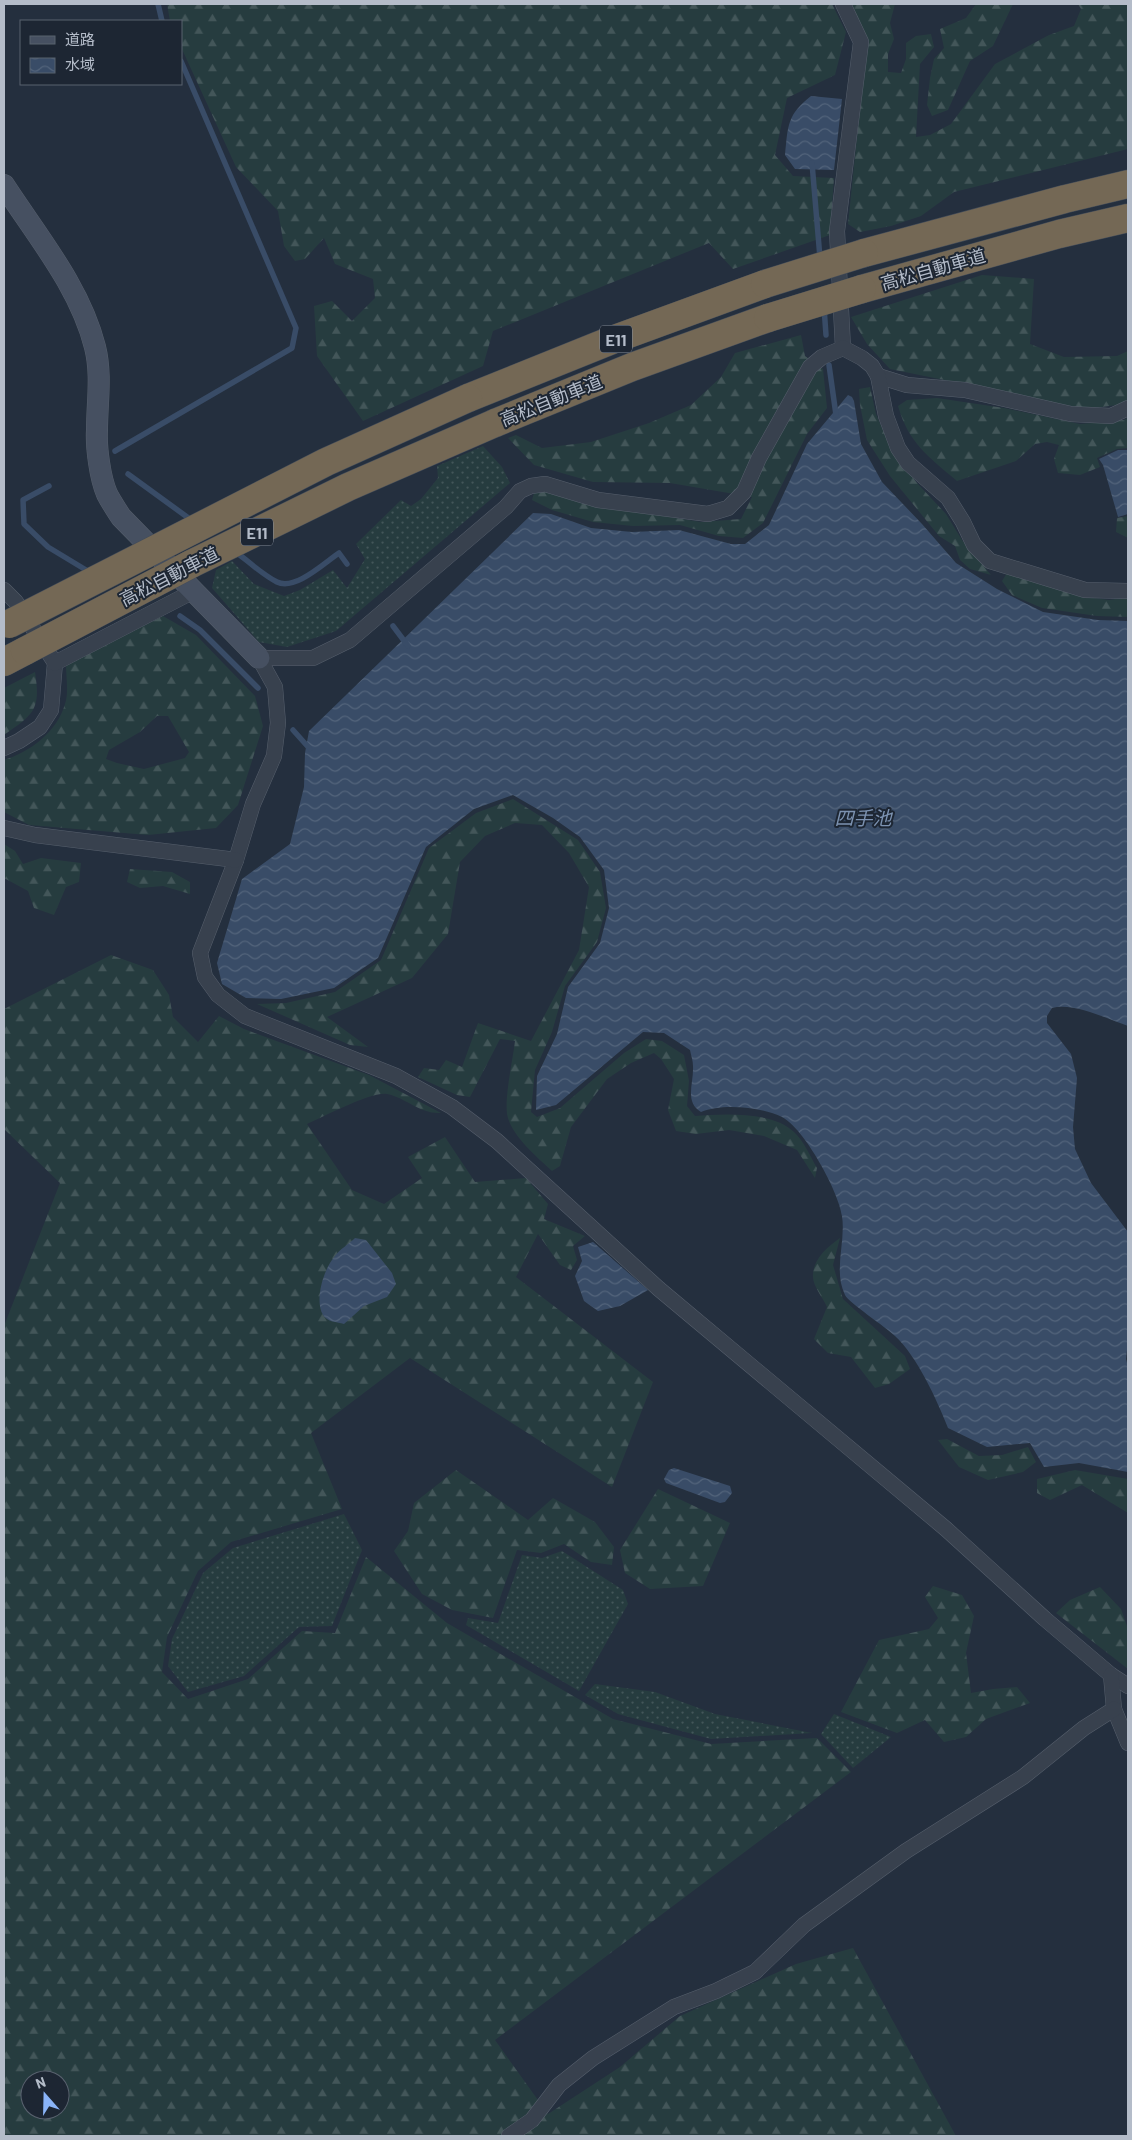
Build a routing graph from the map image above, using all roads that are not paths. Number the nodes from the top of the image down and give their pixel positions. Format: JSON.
{"nodes":[{"id":1,"x":844,"y":4,"type":"edge"},
{"id":2,"x":1128,"y":184,"type":"edge"},
{"id":3,"x":4,"y":185,"type":"edge"},
{"id":4,"x":1128,"y":218,"type":"edge"},
{"id":5,"x":843,"y":348,"type":"junction"},
{"id":6,"x":878,"y":376,"type":"junction"},
{"id":7,"x":1128,"y":408,"type":"edge"},
{"id":8,"x":4,"y":590,"type":"edge"},
{"id":9,"x":194,"y":590,"type":"junction"},
{"id":10,"x":1128,"y":591,"type":"edge"},
{"id":11,"x":6,"y":625,"type":"edge"},
{"id":12,"x":14,"y":657,"type":"edge"},
{"id":13,"x":259,"y":658,"type":"junction"},
{"id":14,"x":55,"y":663,"type":"junction"},
{"id":15,"x":4,"y":748,"type":"edge"},
{"id":16,"x":4,"y":828,"type":"edge"},
{"id":17,"x":236,"y":860,"type":"junction"},
{"id":18,"x":1111,"y":1675,"type":"junction"},
{"id":19,"x":1128,"y":1686,"type":"edge"},
{"id":20,"x":1114,"y":1709,"type":"junction"},
{"id":21,"x":1128,"y":1743,"type":"edge"},
{"id":22,"x":509,"y":2136,"type":"edge"}],
"edges":[{"from":1,"to":5,"type":"street"},
{"from":2,"to":11,"type":"highway","name":"高松自動車道","number":"E11","bridge":true},
{"from":3,"to":9,"type":"street"},
{"from":4,"to":12,"type":"highway","name":"高松自動車道","number":"E11","bridge":true},
{"from":5,"to":6,"type":"street"},
{"from":5,"to":13,"type":"street"},
{"from":6,"to":7,"type":"street"},
{"from":6,"to":10,"type":"street"},
{"from":8,"to":14,"type":"street"},
{"from":9,"to":13,"type":"street"},
{"from":9,"to":14,"type":"street"},
{"from":13,"to":17,"type":"street"},
{"from":14,"to":15,"type":"street"},
{"from":16,"to":17,"type":"street"},
{"from":17,"to":18,"type":"street"},
{"from":18,"to":19,"type":"street"},
{"from":18,"to":20,"type":"street"},
{"from":20,"to":21,"type":"street"},
{"from":20,"to":22,"type":"street"}]}
